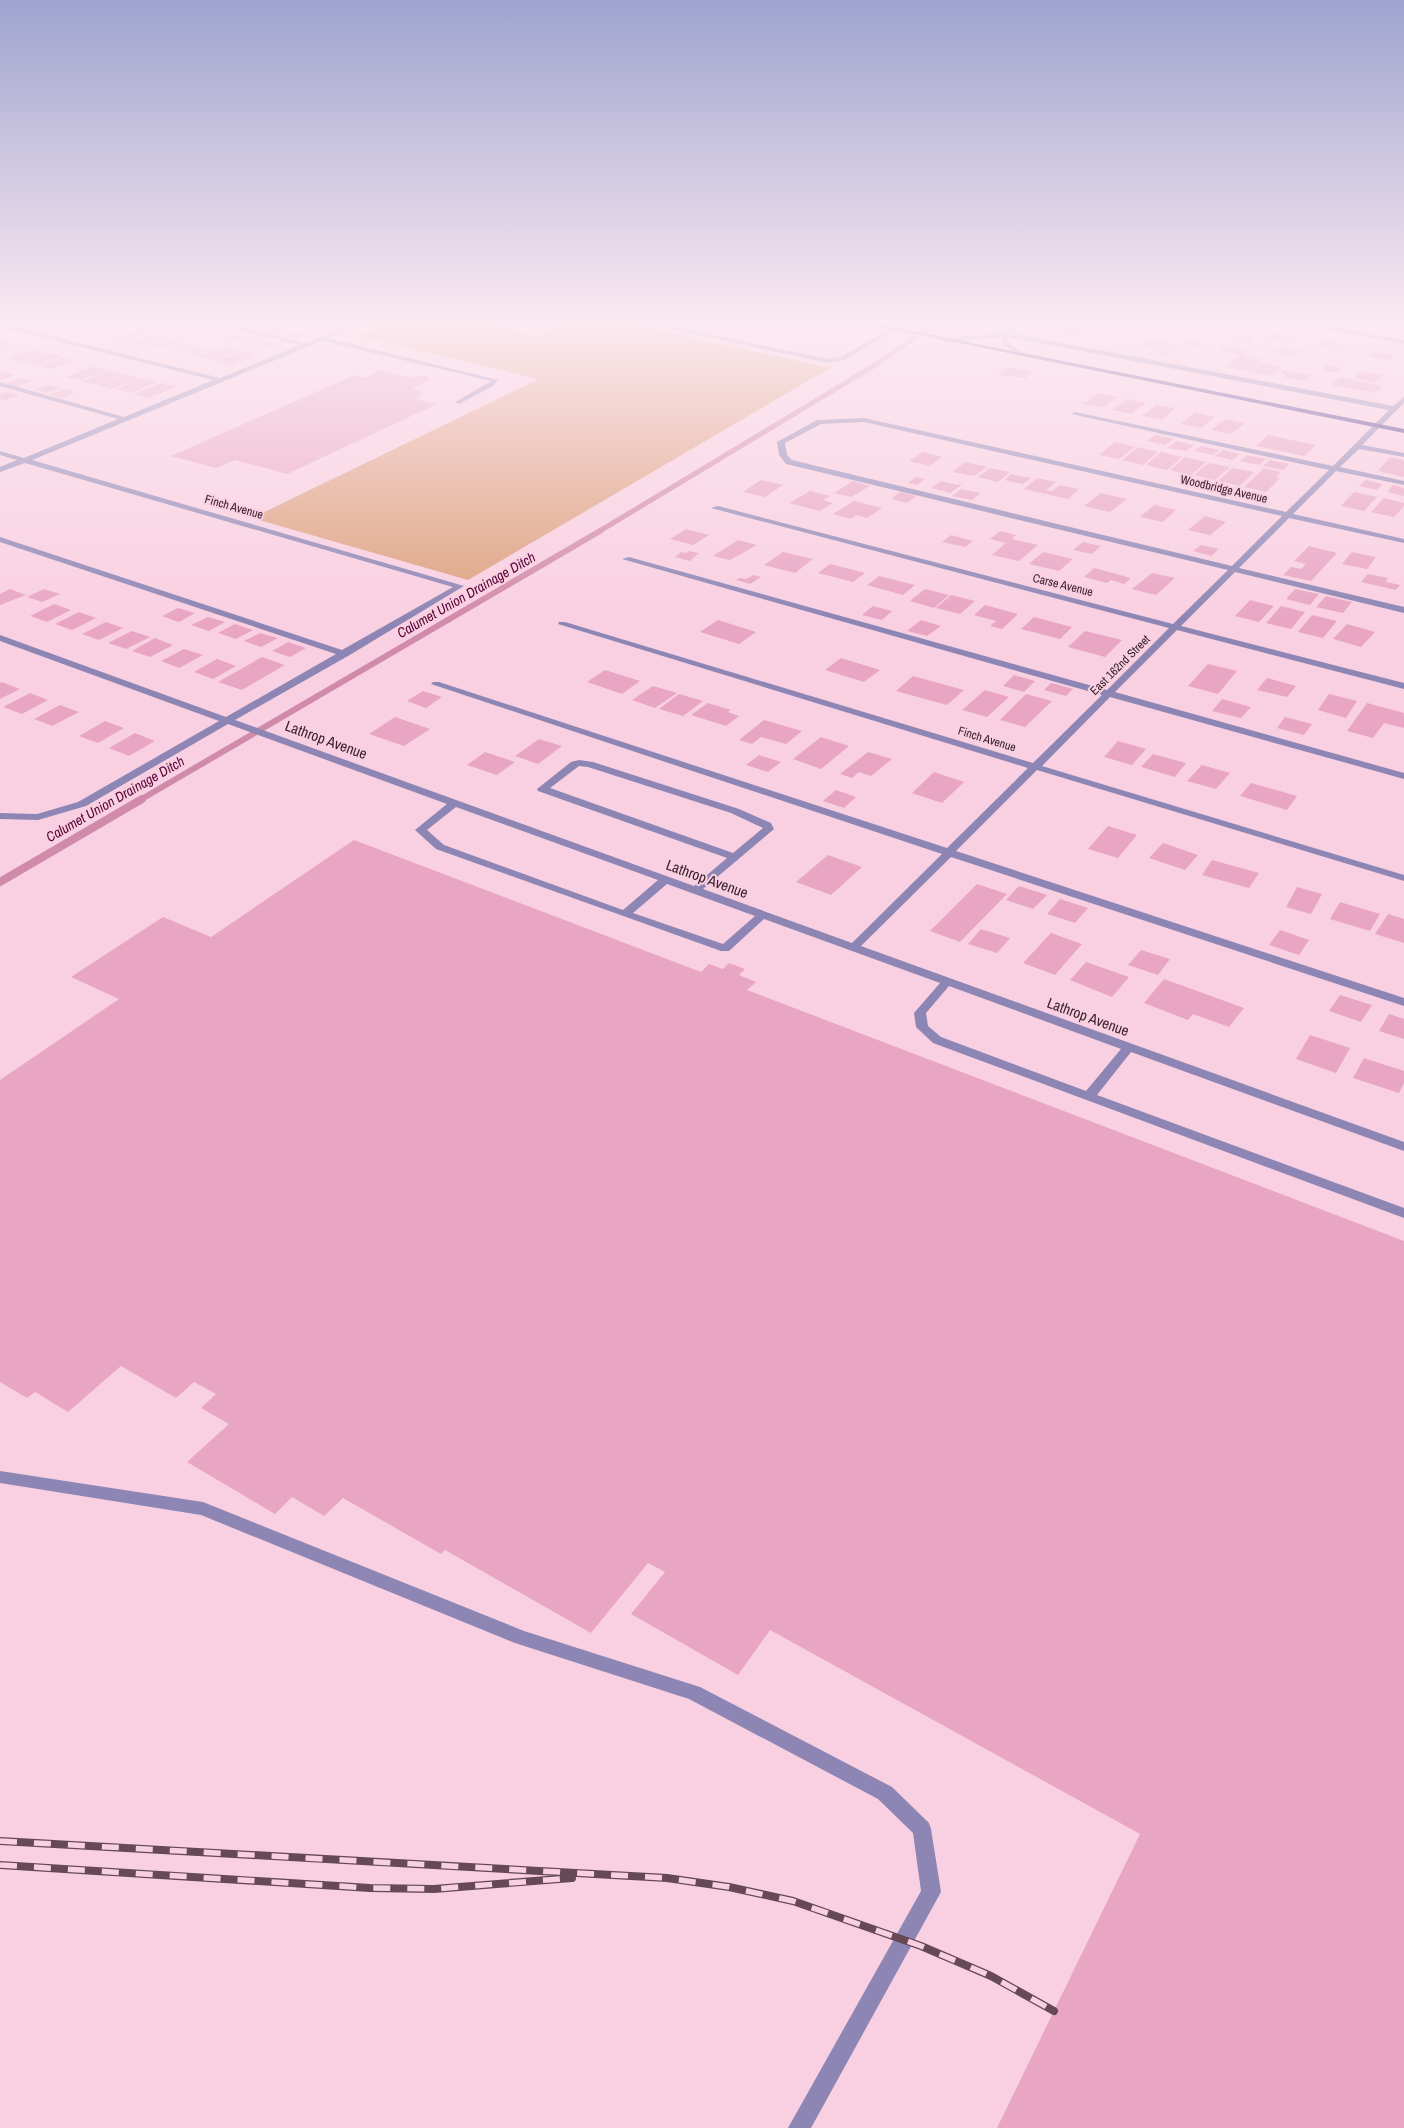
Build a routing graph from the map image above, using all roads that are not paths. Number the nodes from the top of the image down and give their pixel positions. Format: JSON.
{"nodes":[{"id":1,"x":122,"y":420,"type":"edge"},
{"id":2,"x":857,"y":420,"type":"edge"},
{"id":3,"x":865,"y":420,"type":"edge"},
{"id":4,"x":1105,"y":420,"type":"edge"},
{"id":5,"x":1349,"y":420,"type":"edge"},
{"id":6,"x":1383,"y":420,"type":"edge"},
{"id":7,"x":1377,"y":426,"type":"junction"},
{"id":8,"x":1404,"y":431,"type":"edge"},
{"id":9,"x":1357,"y":446,"type":"junction"},
{"id":10,"x":0,"y":453,"type":"edge"},
{"id":11,"x":1404,"y":455,"type":"edge"},
{"id":12,"x":24,"y":460,"type":"junction"},
{"id":13,"x":1335,"y":468,"type":"junction"},
{"id":14,"x":0,"y":470,"type":"edge"},
{"id":15,"x":1404,"y":483,"type":"edge"},
{"id":16,"x":715,"y":508,"type":"dead end"},
{"id":17,"x":1288,"y":515,"type":"junction"},
{"id":18,"x":0,"y":538,"type":"edge"},
{"id":19,"x":1404,"y":541,"type":"edge"},
{"id":20,"x":626,"y":559,"type":"dead end"},
{"id":21,"x":1234,"y":569,"type":"junction"},
{"id":22,"x":1404,"y":610,"type":"edge"},
{"id":23,"x":562,"y":624,"type":"dead end"},
{"id":24,"x":1176,"y":627,"type":"junction"},
{"id":25,"x":0,"y":638,"type":"edge"},
{"id":26,"x":345,"y":654,"type":"junction"},
{"id":27,"x":436,"y":684,"type":"dead end"},
{"id":28,"x":1404,"y":686,"type":"edge"},
{"id":29,"x":1109,"y":693,"type":"junction"},
{"id":30,"x":226,"y":720,"type":"junction"},
{"id":31,"x":1035,"y":767,"type":"junction"},
{"id":32,"x":1404,"y":776,"type":"edge"},
{"id":33,"x":455,"y":803,"type":"junction"},
{"id":34,"x":0,"y":816,"type":"edge"},
{"id":35,"x":949,"y":852,"type":"junction"},
{"id":36,"x":735,"y":857,"type":"junction"},
{"id":37,"x":1404,"y":878,"type":"edge"},
{"id":38,"x":665,"y":880,"type":"junction"},
{"id":39,"x":695,"y":890,"type":"junction"},
{"id":40,"x":625,"y":914,"type":"junction"},
{"id":41,"x":762,"y":915,"type":"junction"},
{"id":42,"x":853,"y":948,"type":"junction"},
{"id":43,"x":947,"y":982,"type":"junction"},
{"id":44,"x":1404,"y":1002,"type":"edge"},
{"id":45,"x":1128,"y":1048,"type":"junction"},
{"id":46,"x":1089,"y":1096,"type":"junction"},
{"id":47,"x":1404,"y":1148,"type":"edge"},
{"id":48,"x":1404,"y":1212,"type":"edge"},
{"id":49,"x":0,"y":1477,"type":"edge"},
{"id":50,"x":799,"y":2128,"type":"edge"}],
"edges":[{"from":1,"to":12,"type":"street"},
{"from":2,"to":21,"type":"street","name":"Woodbridge Avenue"},
{"from":3,"to":17,"type":"street","name":"Woodbridge Avenue"},
{"from":4,"to":13,"type":"street"},
{"from":5,"to":7,"type":"main road"},
{"from":6,"to":7,"type":"street","name":"East 162nd Street"},
{"from":7,"to":8,"type":"main road"},
{"from":7,"to":9,"type":"street","name":"East 162nd Street"},
{"from":9,"to":11,"type":"street"},
{"from":9,"to":13,"type":"street","name":"East 162nd Street"},
{"from":10,"to":12,"type":"street","name":"Finch Avenue"},
{"from":12,"to":14,"type":"street"},
{"from":12,"to":26,"type":"street","name":"Finch Avenue"},
{"from":13,"to":15,"type":"street"},
{"from":13,"to":17,"type":"street","name":"East 162nd Street"},
{"from":16,"to":24,"type":"street","name":"Carse Avenue"},
{"from":17,"to":19,"type":"street","name":"Woodbridge Avenue"},
{"from":17,"to":21,"type":"street","name":"East 162nd Street"},
{"from":18,"to":26,"type":"street"},
{"from":20,"to":29,"type":"street"},
{"from":21,"to":22,"type":"street"},
{"from":21,"to":24,"type":"street","name":"East 162nd Street"},
{"from":23,"to":31,"type":"street","name":"Finch Avenue"},
{"from":24,"to":28,"type":"street","name":"Carse Avenue"},
{"from":24,"to":29,"type":"street","name":"East 162nd Street"},
{"from":25,"to":30,"type":"street","name":"Lathrop Avenue"},
{"from":26,"to":30,"type":"street"},
{"from":27,"to":35,"type":"street"},
{"from":29,"to":31,"type":"street","name":"East 162nd Street"},
{"from":29,"to":32,"type":"street"},
{"from":30,"to":33,"type":"street","name":"Lathrop Avenue"},
{"from":30,"to":34,"type":"street"},
{"from":31,"to":35,"type":"street","name":"East 162nd Street"},
{"from":31,"to":37,"type":"street","name":"Finch Avenue"},
{"from":33,"to":38,"type":"street","name":"Lathrop Avenue"},
{"from":33,"to":40,"type":"street"},
{"from":35,"to":42,"type":"street","name":"East 162nd Street"},
{"from":35,"to":44,"type":"street"},
{"from":36,"to":36,"type":"street"},
{"from":36,"to":39,"type":"street"},
{"from":38,"to":39,"type":"street","name":"Lathrop Avenue"},
{"from":38,"to":40,"type":"street"},
{"from":39,"to":41,"type":"street","name":"Lathrop Avenue"},
{"from":40,"to":41,"type":"street"},
{"from":41,"to":42,"type":"street","name":"Lathrop Avenue"},
{"from":42,"to":43,"type":"street","name":"Lathrop Avenue"},
{"from":43,"to":45,"type":"street","name":"Lathrop Avenue"},
{"from":43,"to":46,"type":"street"},
{"from":45,"to":46,"type":"street"},
{"from":45,"to":47,"type":"street","name":"Lathrop Avenue"},
{"from":46,"to":48,"type":"street"},
{"from":49,"to":50,"type":"street"}]}
